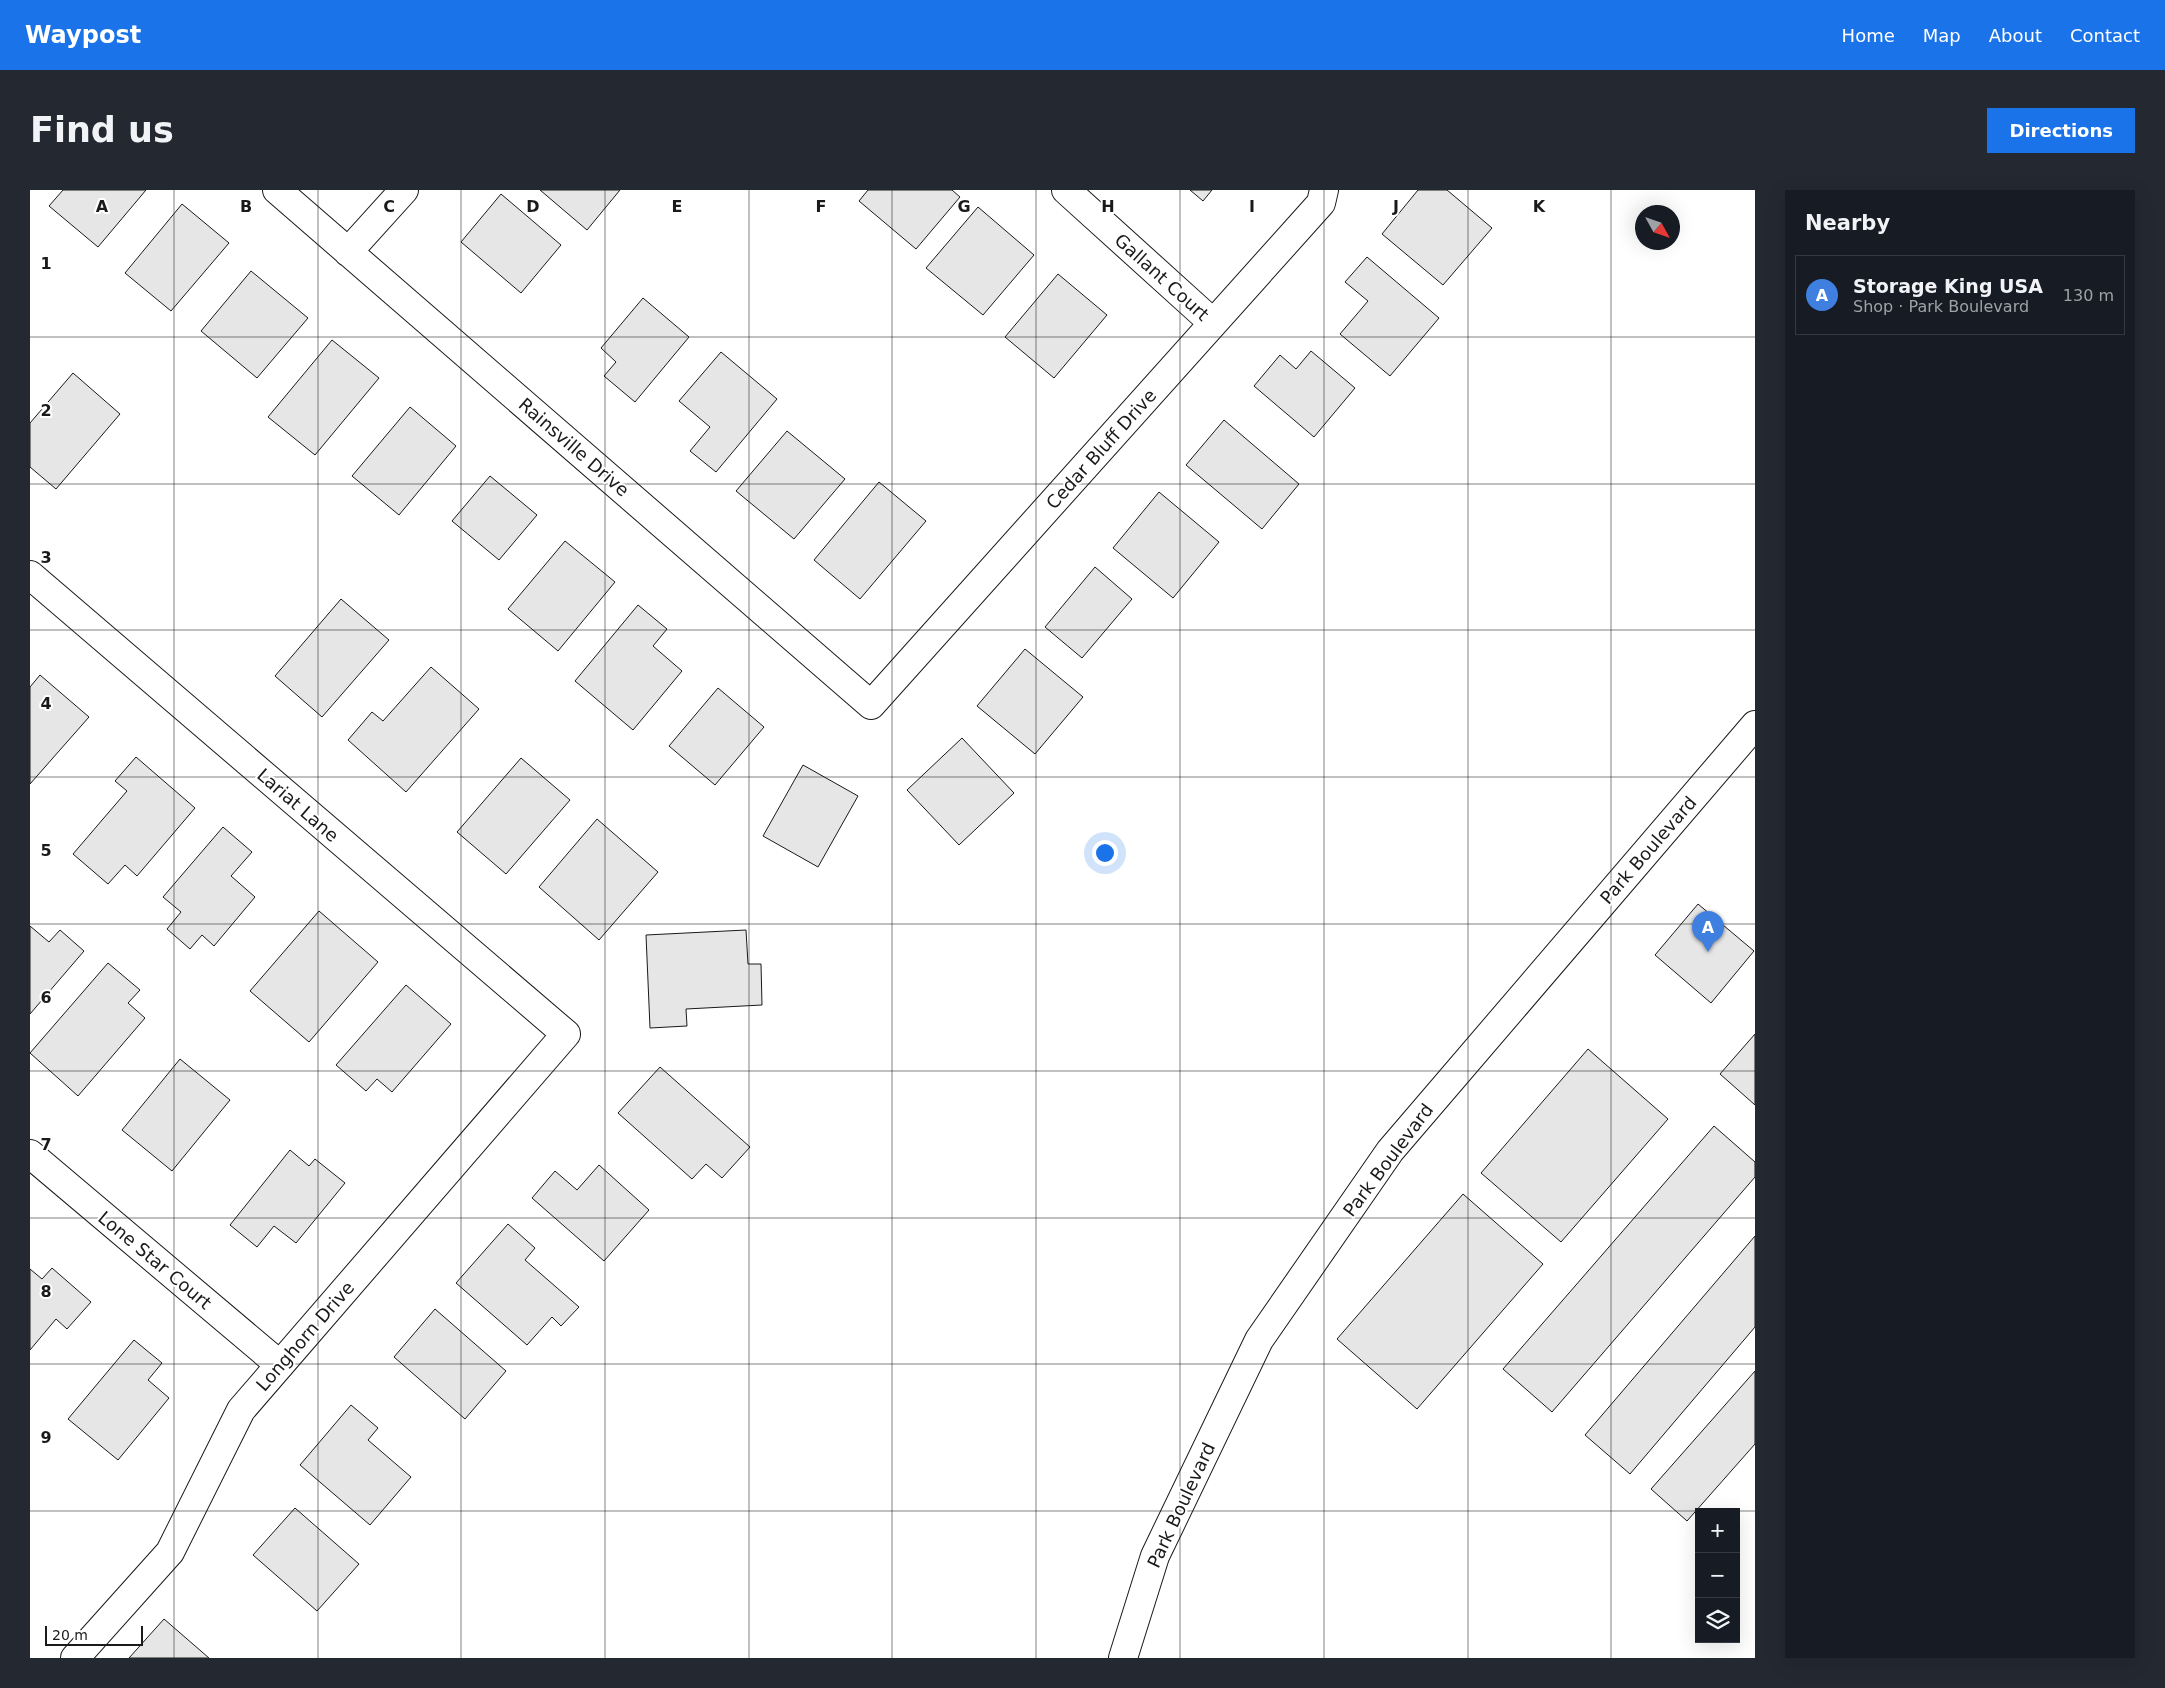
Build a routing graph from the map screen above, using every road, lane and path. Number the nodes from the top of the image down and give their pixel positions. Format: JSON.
{"nodes":[{"id":1,"x":277,"y":190,"type":"edge"},
{"id":2,"x":404,"y":190,"type":"edge"},
{"id":3,"x":1066,"y":190,"type":"edge"},
{"id":4,"x":1324,"y":190,"type":"edge"},
{"id":5,"x":348,"y":252,"type":"junction"},
{"id":6,"x":1213,"y":323,"type":"junction"},
{"id":7,"x":30,"y":575,"type":"edge"},
{"id":8,"x":871,"y":705,"type":"joint"},
{"id":9,"x":1755,"y":725,"type":"edge"},
{"id":10,"x":566,"y":1034,"type":"joint"},
{"id":11,"x":30,"y":1154,"type":"edge"},
{"id":12,"x":280,"y":1366,"type":"junction"},
{"id":13,"x":75,"y":1658,"type":"edge"},
{"id":14,"x":1123,"y":1658,"type":"edge"}],
"edges":[{"from":1,"to":5,"type":"street","name":"Rainsville Drive"},
{"from":2,"to":5,"type":"street"},
{"from":3,"to":6,"type":"street","name":"Gallant Court"},
{"from":4,"to":6,"type":"street","name":"Cedar Bluff Drive"},
{"from":5,"to":8,"type":"street","name":"Rainsville Drive"},
{"from":6,"to":8,"type":"street","name":"Cedar Bluff Drive"},
{"from":7,"to":10,"type":"street","name":"Lariat Lane"},
{"from":9,"to":14,"type":"street","name":"Park Boulevard"},
{"from":10,"to":12,"type":"street","name":"Longhorn Drive"},
{"from":11,"to":12,"type":"street","name":"Lone Star Court"},
{"from":12,"to":13,"type":"street","name":"Longhorn Drive"}]}
